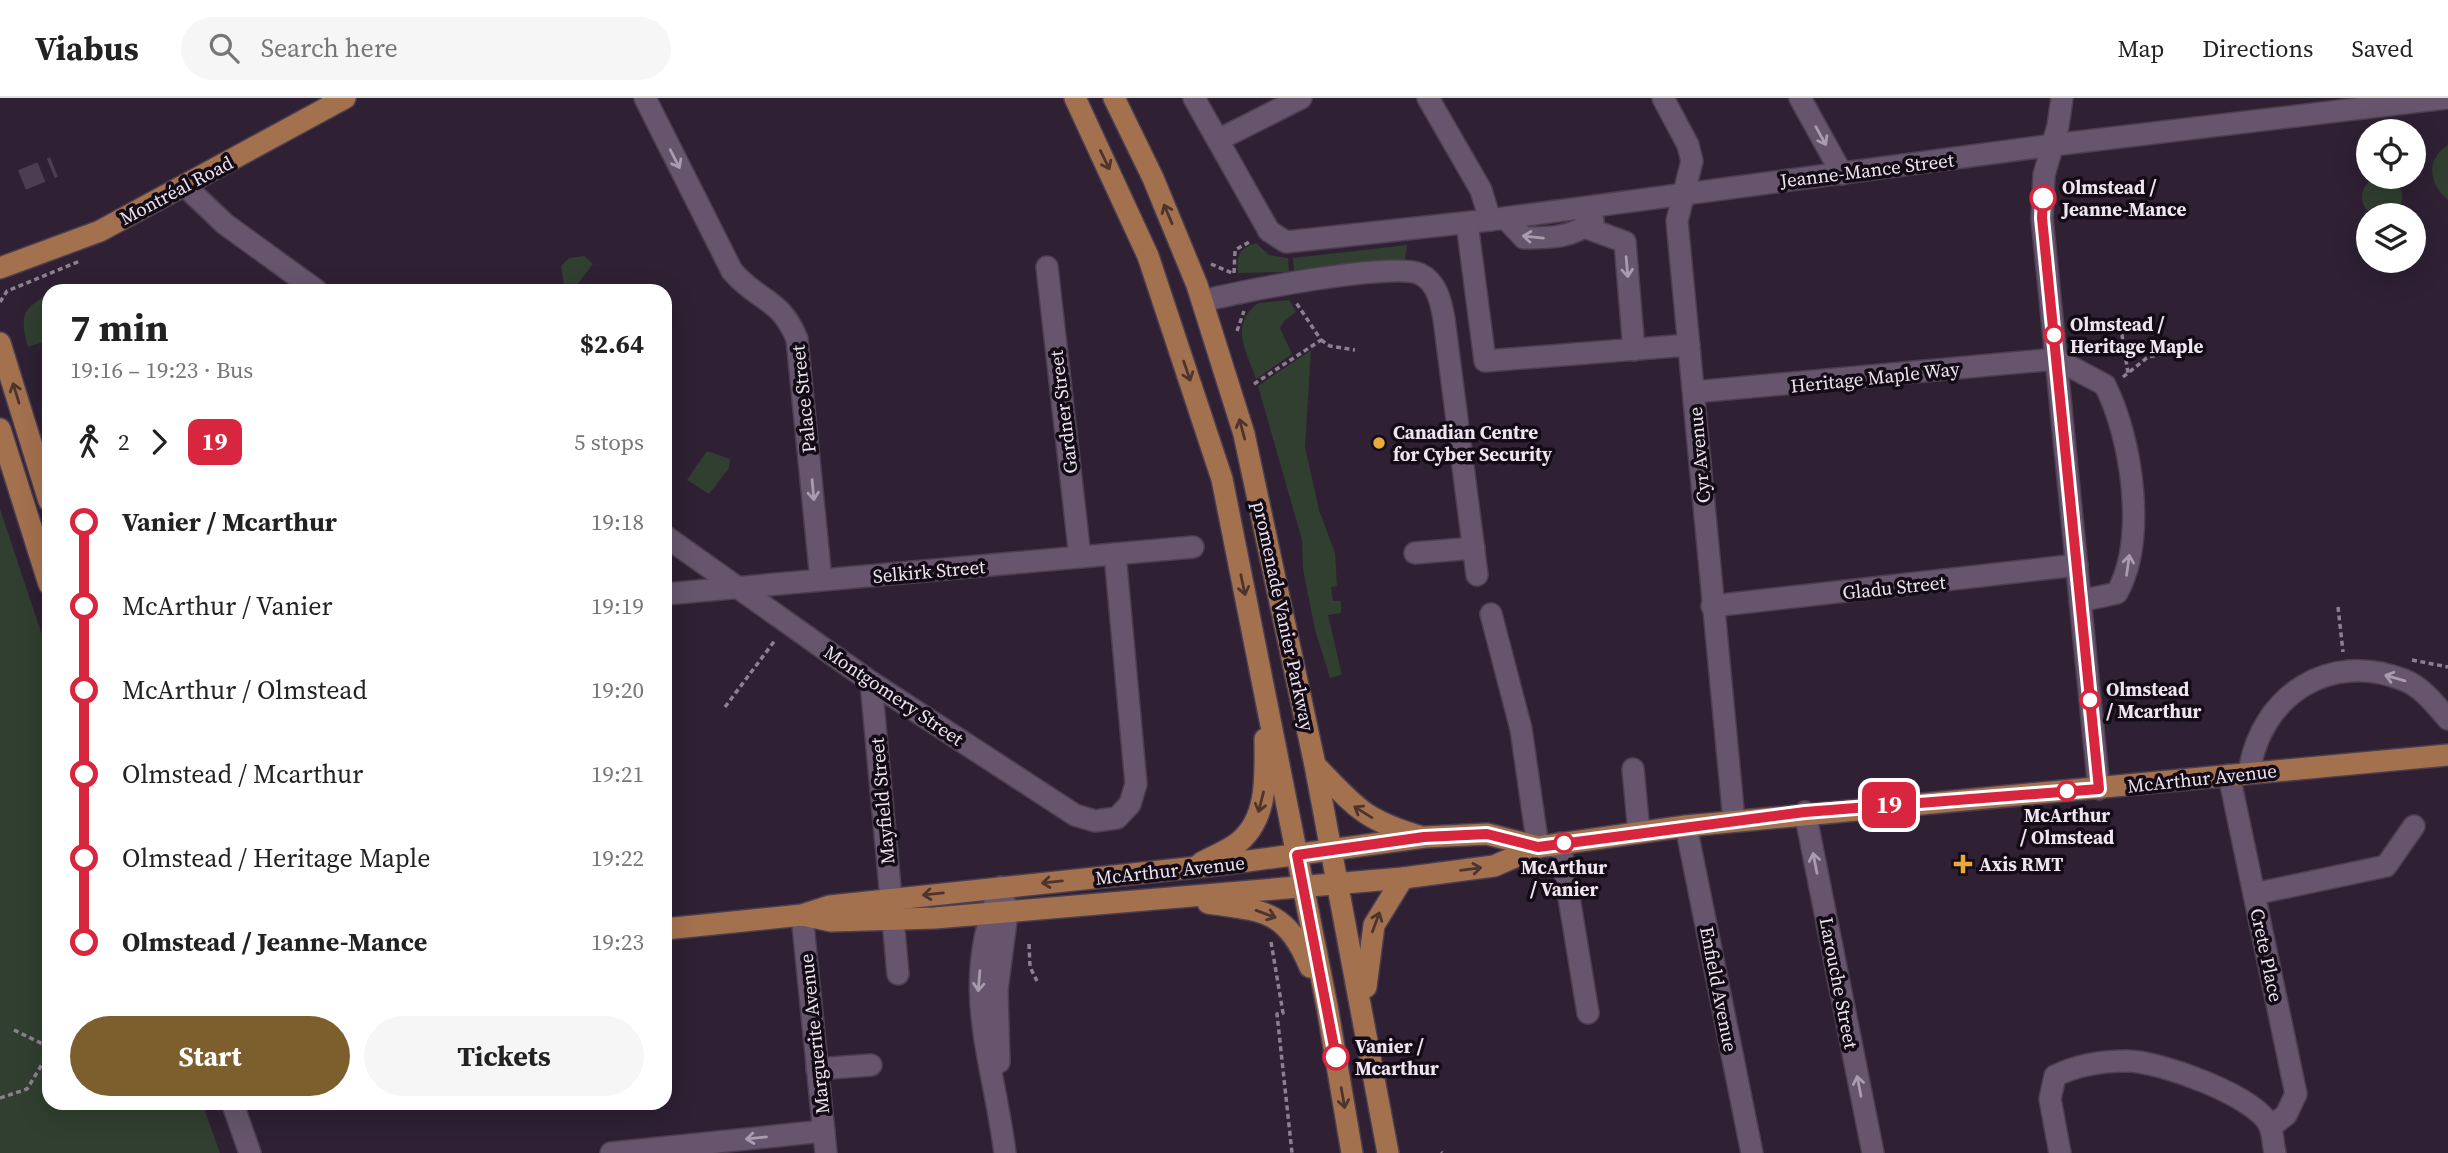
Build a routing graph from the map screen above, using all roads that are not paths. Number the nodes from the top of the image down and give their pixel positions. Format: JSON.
{"nodes":[{"id":1,"x":345,"y":98,"type":"edge"},
{"id":2,"x":645,"y":98,"type":"edge"},
{"id":3,"x":1075,"y":98,"type":"edge"},
{"id":4,"x":1114,"y":98,"type":"edge"},
{"id":5,"x":1194,"y":98,"type":"edge"},
{"id":6,"x":1301,"y":98,"type":"edge"},
{"id":7,"x":1428,"y":98,"type":"edge"},
{"id":8,"x":1662,"y":98,"type":"edge"},
{"id":9,"x":1800,"y":98,"type":"edge"},
{"id":10,"x":2062,"y":98,"type":"edge"},
{"id":11,"x":2448,"y":98,"type":"edge"},
{"id":12,"x":1218,"y":140,"type":"junction"},
{"id":13,"x":2053,"y":145,"type":"junction"},
{"id":14,"x":1842,"y":174,"type":"junction"},
{"id":15,"x":185,"y":186,"type":"junction"},
{"id":16,"x":1682,"y":195,"type":"junction"},
{"id":17,"x":1606,"y":205,"type":"junction"},
{"id":18,"x":1497,"y":219,"type":"junction"},
{"id":19,"x":1467,"y":223,"type":"junction"},
{"id":20,"x":1584,"y":227,"type":"junction"},
{"id":21,"x":1047,"y":267,"type":"dead end"},
{"id":22,"x":0,"y":268,"type":"edge"},
{"id":23,"x":308,"y":284,"type":"edge"},
{"id":24,"x":1213,"y":298,"type":"junction"},
{"id":25,"x":0,"y":343,"type":"edge"},
{"id":26,"x":1689,"y":345,"type":"junction"},
{"id":27,"x":1634,"y":350,"type":"junction"},
{"id":28,"x":2056,"y":359,"type":"junction"},
{"id":29,"x":1694,"y":393,"type":"junction"},
{"id":30,"x":0,"y":429,"type":"edge"},
{"id":31,"x":42,"y":480,"type":"edge"},
{"id":32,"x":42,"y":505,"type":"edge"},
{"id":33,"x":26,"y":510,"type":"junction"},
{"id":34,"x":672,"y":541,"type":"edge"},
{"id":35,"x":1193,"y":547,"type":"dead end"},
{"id":36,"x":1474,"y":548,"type":"junction"},
{"id":37,"x":1415,"y":552,"type":"dead end"},
{"id":38,"x":1115,"y":554,"type":"junction"},
{"id":39,"x":1080,"y":557,"type":"junction"},
{"id":40,"x":42,"y":561,"type":"edge"},
{"id":41,"x":2077,"y":565,"type":"junction"},
{"id":42,"x":1477,"y":575,"type":"dead end"},
{"id":43,"x":821,"y":580,"type":"junction"},
{"id":44,"x":739,"y":588,"type":"junction"},
{"id":45,"x":672,"y":593,"type":"edge"},
{"id":46,"x":2080,"y":601,"type":"junction"},
{"id":47,"x":1712,"y":606,"type":"junction"},
{"id":48,"x":1491,"y":614,"type":"dead end"},
{"id":49,"x":871,"y":681,"type":"junction"},
{"id":50,"x":1265,"y":685,"type":"junction"},
{"id":51,"x":2448,"y":719,"type":"edge"},
{"id":52,"x":2448,"y":755,"type":"edge"},
{"id":53,"x":1315,"y":765,"type":"junction"},
{"id":54,"x":1633,"y":769,"type":"dead end"},
{"id":55,"x":2239,"y":774,"type":"junction"},
{"id":56,"x":2099,"y":789,"type":"junction"},
{"id":57,"x":1805,"y":812,"type":"junction"},
{"id":58,"x":1734,"y":820,"type":"junction"},
{"id":59,"x":1686,"y":825,"type":"junction"},
{"id":60,"x":2414,"y":825,"type":"dead end"},
{"id":61,"x":1639,"y":832,"type":"junction"},
{"id":62,"x":1424,"y":837,"type":"junction"},
{"id":63,"x":1560,"y":843,"type":"junction"},
{"id":64,"x":1538,"y":847,"type":"junction"},
{"id":65,"x":1331,"y":851,"type":"junction"},
{"id":66,"x":1297,"y":855,"type":"junction"},
{"id":67,"x":1193,"y":868,"type":"junction"},
{"id":68,"x":1403,"y":877,"type":"junction"},
{"id":69,"x":1336,"y":881,"type":"junction"},
{"id":70,"x":1303,"y":885,"type":"junction"},
{"id":71,"x":1001,"y":887,"type":"junction"},
{"id":72,"x":2254,"y":894,"type":"junction"},
{"id":73,"x":1175,"y":897,"type":"junction"},
{"id":74,"x":892,"y":909,"type":"junction"},
{"id":75,"x":998,"y":913,"type":"junction"},
{"id":76,"x":802,"y":915,"type":"junction"},
{"id":77,"x":672,"y":928,"type":"edge"},
{"id":78,"x":898,"y":974,"type":"dead end"},
{"id":79,"x":1327,"y":1006,"type":"junction"},
{"id":80,"x":1588,"y":1013,"type":"dead end"},
{"id":81,"x":1364,"y":1014,"type":"junction"},
{"id":82,"x":871,"y":1065,"type":"dead end"},
{"id":83,"x":817,"y":1069,"type":"junction"},
{"id":84,"x":235,"y":1110,"type":"edge"},
{"id":85,"x":2270,"y":1127,"type":"junction"},
{"id":86,"x":824,"y":1131,"type":"junction"},
{"id":87,"x":250,"y":1153,"type":"edge"},
{"id":88,"x":611,"y":1153,"type":"edge"},
{"id":89,"x":826,"y":1153,"type":"edge"},
{"id":90,"x":1005,"y":1153,"type":"edge"},
{"id":91,"x":1352,"y":1153,"type":"edge"},
{"id":92,"x":1388,"y":1153,"type":"edge"},
{"id":93,"x":1752,"y":1153,"type":"edge"},
{"id":94,"x":1873,"y":1153,"type":"edge"},
{"id":95,"x":2060,"y":1153,"type":"edge"},
{"id":96,"x":2274,"y":1153,"type":"edge"}],
"edges":[{"from":1,"to":15,"type":"main road","name":"Montréal Road"},
{"from":2,"to":43,"type":"street","name":"Palace Street","one_way":true},
{"from":3,"to":50,"type":"main road","one_way":true},
{"from":24,"to":4,"type":"main road","name":"promenade Vanier Parkway","one_way":true},
{"from":5,"to":12,"type":"street"},
{"from":6,"to":12,"type":"street"},
{"from":7,"to":18,"type":"street"},
{"from":8,"to":16,"type":"street","name":"Cyr Avenue"},
{"from":9,"to":14,"type":"street","one_way":true},
{"from":10,"to":13,"type":"street"},
{"from":11,"to":13,"type":"street","name":"Jeanne-Mance Street"},
{"from":12,"to":19,"type":"street","name":"Jeanne-Mance Street"},
{"from":13,"to":14,"type":"street","name":"Jeanne-Mance Street"},
{"from":13,"to":28,"type":"street"},
{"from":14,"to":16,"type":"street","name":"Jeanne-Mance Street"},
{"from":15,"to":22,"type":"main road","name":"Montréal Road"},
{"from":15,"to":23,"type":"street"},
{"from":16,"to":17,"type":"street","name":"Jeanne-Mance Street"},
{"from":16,"to":26,"type":"street","name":"Cyr Avenue"},
{"from":17,"to":18,"type":"street","name":"Jeanne-Mance Street"},
{"from":17,"to":20,"type":"street"},
{"from":18,"to":19,"type":"street","name":"Jeanne-Mance Street"},
{"from":20,"to":18,"type":"street","one_way":true},
{"from":19,"to":27,"type":"street"},
{"from":20,"to":27,"type":"street","one_way":true},
{"from":21,"to":39,"type":"street","name":"Gardner Street"},
{"from":24,"to":36,"type":"street"},
{"from":53,"to":24,"type":"main road","name":"promenade Vanier Parkway","one_way":true},
{"from":31,"to":25,"type":"main road","one_way":true},
{"from":26,"to":27,"type":"street"},
{"from":26,"to":29,"type":"street","name":"Cyr Avenue"},
{"from":28,"to":29,"type":"street","name":"Heritage Maple Way"},
{"from":28,"to":41,"type":"street"},
{"from":46,"to":28,"type":"street","one_way":true},
{"from":29,"to":47,"type":"street","name":"Cyr Avenue"},
{"from":30,"to":33,"type":"main road"},
{"from":32,"to":33,"type":"street"},
{"from":33,"to":40,"type":"main road"},
{"from":34,"to":44,"type":"street","name":"Montgomery Street"},
{"from":35,"to":38,"type":"street","name":"Selkirk Street"},
{"from":36,"to":37,"type":"street"},
{"from":36,"to":42,"type":"street"},
{"from":38,"to":39,"type":"street","name":"Selkirk Street"},
{"from":38,"to":49,"type":"street","name":"Montgomery Street"},
{"from":39,"to":43,"type":"street","name":"Selkirk Street"},
{"from":41,"to":46,"type":"street"},
{"from":41,"to":47,"type":"street","name":"Gladu Street"},
{"from":43,"to":44,"type":"street","name":"Selkirk Street"},
{"from":44,"to":45,"type":"street","name":"Selkirk Street"},
{"from":44,"to":49,"type":"street","name":"Montgomery Street"},
{"from":46,"to":56,"type":"street"},
{"from":47,"to":58,"type":"street","name":"Cyr Avenue"},
{"from":48,"to":64,"type":"street"},
{"from":49,"to":74,"type":"street","name":"Mayfield Street"},
{"from":50,"to":66,"type":"main road"},
{"from":50,"to":67,"type":"main road","one_way":true},
{"from":51,"to":55,"type":"street","one_way":true},
{"from":52,"to":55,"type":"main road","name":"McArthur Avenue"},
{"from":62,"to":53,"type":"main road","one_way":true},
{"from":53,"to":65,"type":"main road","name":"promenade Vanier Parkway"},
{"from":54,"to":61,"type":"street"},
{"from":55,"to":56,"type":"main road","name":"McArthur Avenue"},
{"from":55,"to":72,"type":"street","name":"Crete Place"},
{"from":56,"to":57,"type":"main road","name":"McArthur Avenue"},
{"from":57,"to":58,"type":"main road","name":"McArthur Avenue"},
{"from":94,"to":57,"type":"street","name":"Larouche Street","one_way":true},
{"from":58,"to":59,"type":"main road","name":"McArthur Avenue"},
{"from":59,"to":61,"type":"main road","name":"McArthur Avenue"},
{"from":59,"to":93,"type":"street","name":"Enfield Avenue"},
{"from":60,"to":72,"type":"street"},
{"from":61,"to":63,"type":"main road","name":"McArthur Avenue"},
{"from":62,"to":64,"type":"main road","name":"McArthur Avenue"},
{"from":62,"to":65,"type":"main road","name":"McArthur Avenue"},
{"from":63,"to":64,"type":"main road","name":"McArthur Avenue"},
{"from":63,"to":80,"type":"street"},
{"from":68,"to":64,"type":"main road","name":"McArthur Avenue","one_way":true},
{"from":65,"to":66,"type":"main road","name":"McArthur Avenue"},
{"from":65,"to":69,"type":"main road","name":"promenade Vanier Parkway"},
{"from":66,"to":67,"type":"main road","name":"McArthur Avenue"},
{"from":66,"to":70,"type":"main road"},
{"from":67,"to":71,"type":"main road","name":"McArthur Avenue","one_way":true},
{"from":68,"to":69,"type":"main road","name":"McArthur Avenue"},
{"from":81,"to":68,"type":"main road","one_way":true},
{"from":69,"to":70,"type":"main road","name":"McArthur Avenue"},
{"from":69,"to":81,"type":"main road","name":"promenade Vanier Parkway"},
{"from":70,"to":73,"type":"main road","name":"McArthur Avenue"},
{"from":70,"to":79,"type":"main road"},
{"from":71,"to":74,"type":"main road","name":"McArthur Avenue","one_way":true},
{"from":71,"to":75,"type":"street"},
{"from":72,"to":85,"type":"street","name":"Crete Place"},
{"from":73,"to":75,"type":"main road","name":"McArthur Avenue"},
{"from":73,"to":79,"type":"main road","one_way":true},
{"from":74,"to":75,"type":"main road","name":"McArthur Avenue"},
{"from":74,"to":76,"type":"main road","name":"McArthur Avenue"},
{"from":74,"to":78,"type":"street","name":"Mayfield Street"},
{"from":75,"to":90,"type":"street"},
{"from":76,"to":77,"type":"main road","name":"McArthur Avenue"},
{"from":76,"to":83,"type":"street","name":"Marguerite Avenue"},
{"from":79,"to":91,"type":"main road","one_way":true},
{"from":81,"to":92,"type":"main road","name":"promenade Vanier Parkway"},
{"from":82,"to":83,"type":"street"},
{"from":83,"to":86,"type":"street","name":"Marguerite Avenue"},
{"from":84,"to":87,"type":"street"},
{"from":85,"to":95,"type":"street"},
{"from":85,"to":96,"type":"street"},
{"from":86,"to":88,"type":"street","one_way":true},
{"from":86,"to":89,"type":"street","name":"Marguerite Avenue"}]}
